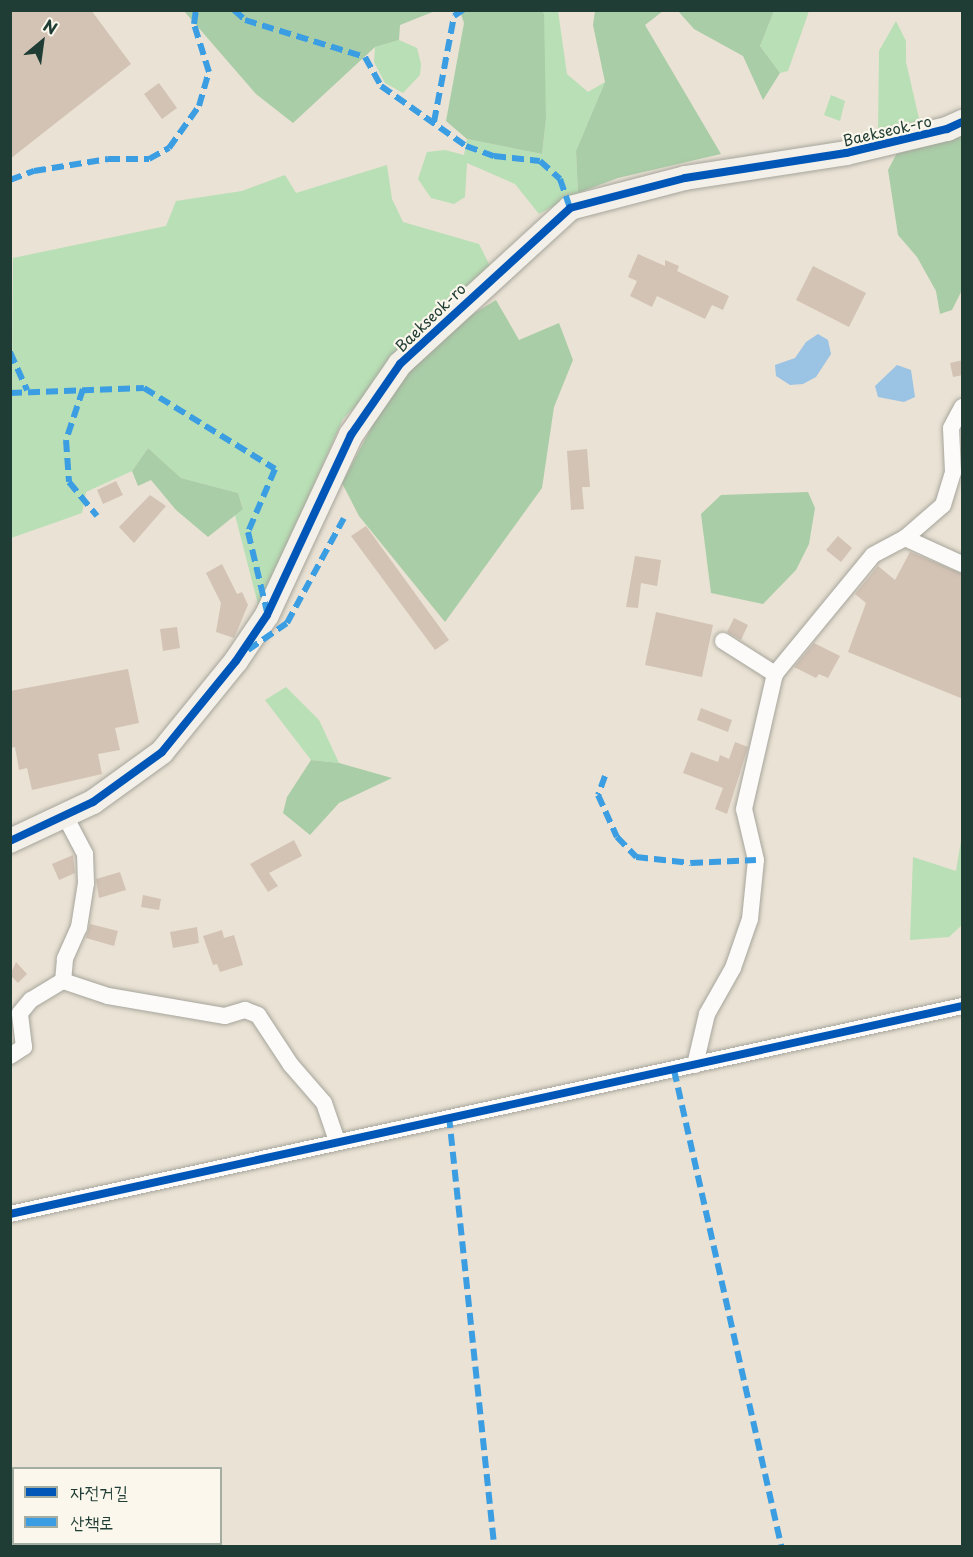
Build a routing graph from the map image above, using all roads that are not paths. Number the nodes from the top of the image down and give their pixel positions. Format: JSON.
{"nodes":[{"id":1,"x":963,"y":122,"type":"edge"},
{"id":2,"x":963,"y":407,"type":"edge"},
{"id":3,"x":904,"y":538,"type":"junction"},
{"id":4,"x":963,"y":564,"type":"edge"},
{"id":5,"x":723,"y":642,"type":"dead end"},
{"id":6,"x":775,"y":674,"type":"junction"},
{"id":7,"x":64,"y":816,"type":"junction"},
{"id":8,"x":41,"y":827,"type":"junction"},
{"id":9,"x":10,"y":830,"type":"edge"},
{"id":10,"x":10,"y":841,"type":"edge"},
{"id":11,"x":63,"y":981,"type":"junction"},
{"id":12,"x":963,"y":1006,"type":"edge"},
{"id":13,"x":10,"y":1056,"type":"edge"},
{"id":14,"x":695,"y":1065,"type":"junction"},
{"id":15,"x":337,"y":1140,"type":"junction"},
{"id":16,"x":10,"y":1214,"type":"edge"}],
"edges":[{"from":1,"to":7,"type":"street","name":"Baekseok-ro"},
{"from":2,"to":3,"type":"street"},
{"from":3,"to":4,"type":"street"},
{"from":3,"to":6,"type":"street"},
{"from":5,"to":6,"type":"street"},
{"from":6,"to":14,"type":"street"},
{"from":7,"to":8,"type":"street","name":"Baekseok-ro"},
{"from":7,"to":11,"type":"street"},
{"from":8,"to":9,"type":"street"},
{"from":8,"to":10,"type":"street","name":"Baekseok-ro"},
{"from":11,"to":13,"type":"street"},
{"from":11,"to":15,"type":"street"},
{"from":12,"to":14,"type":"street"},
{"from":14,"to":15,"type":"street"},
{"from":15,"to":16,"type":"street"}]}
